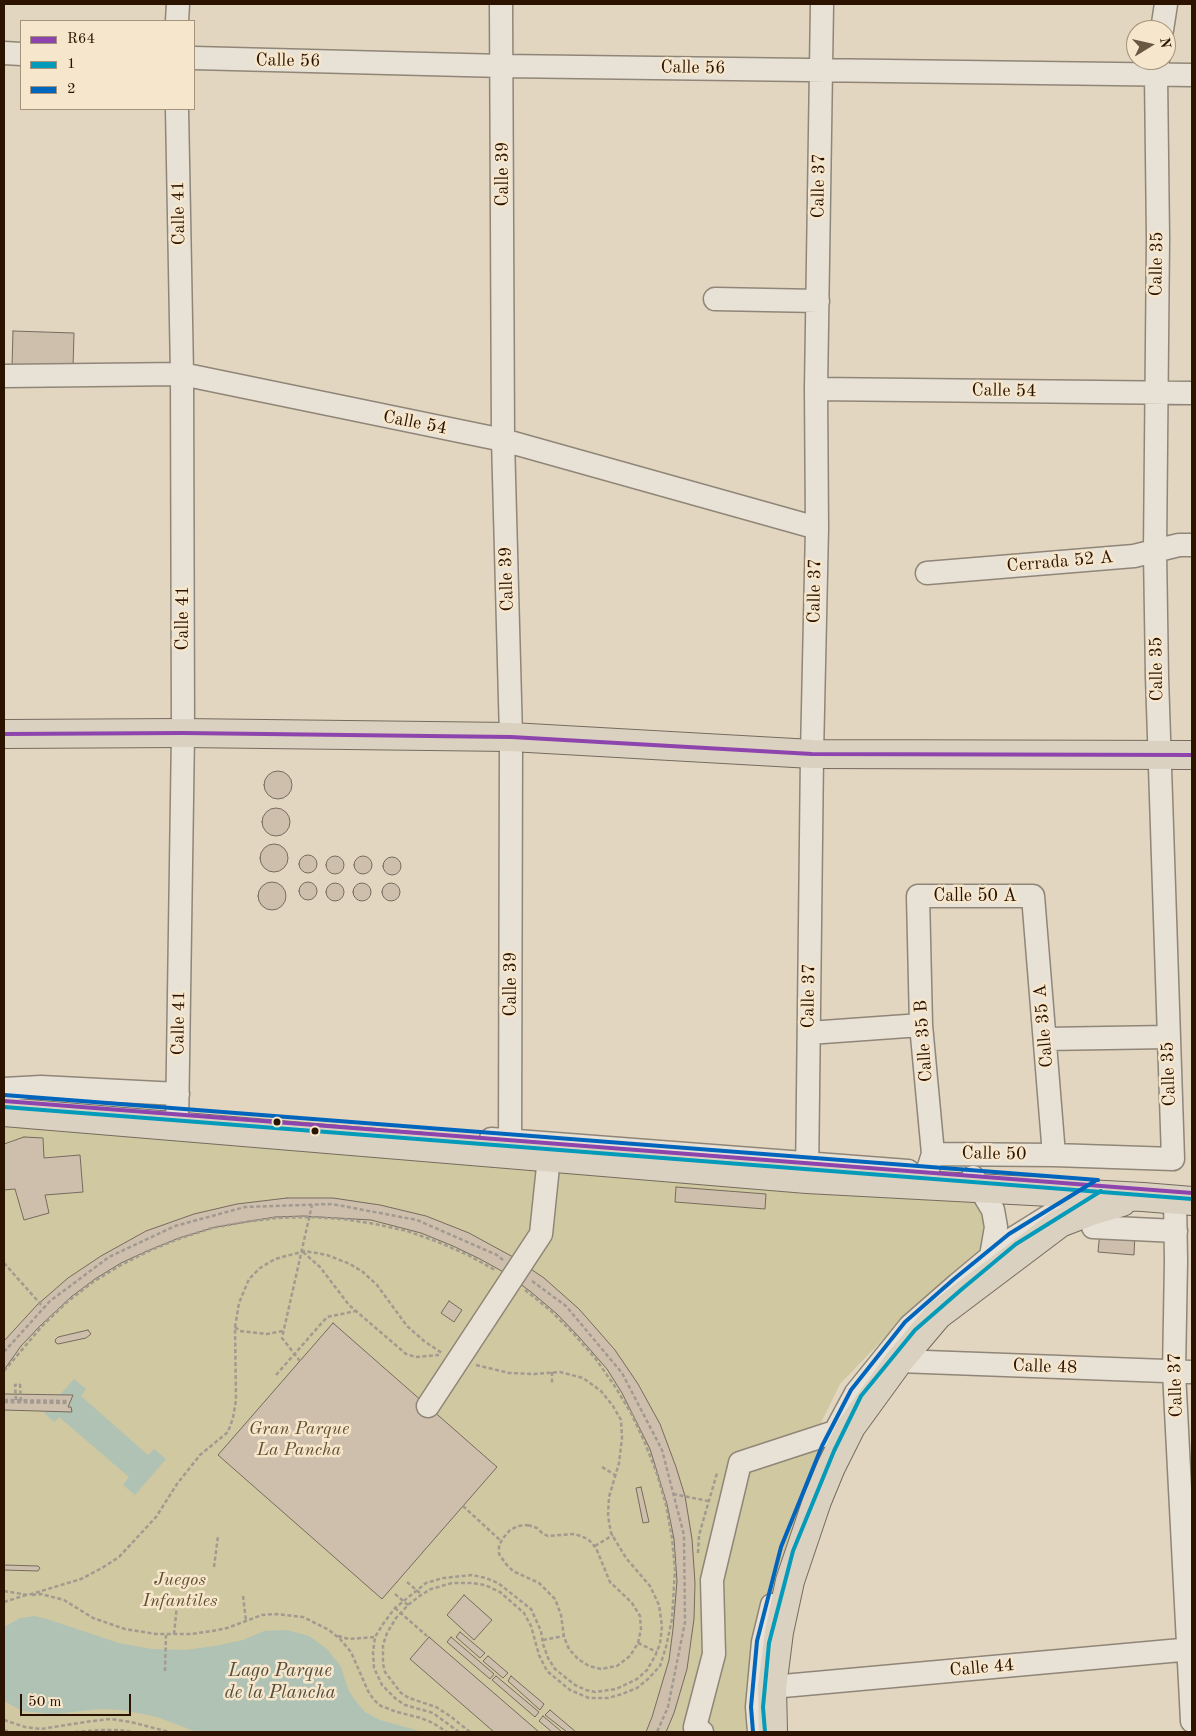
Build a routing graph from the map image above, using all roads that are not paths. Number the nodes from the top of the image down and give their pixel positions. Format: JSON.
{"nodes":[{"id":1,"x":178,"y":4,"type":"edge"},
{"id":2,"x":502,"y":4,"type":"edge"},
{"id":3,"x":822,"y":4,"type":"edge"},
{"id":4,"x":1166,"y":4,"type":"edge"},
{"id":5,"x":177,"y":20,"type":"edge"},
{"id":6,"x":1164,"y":20,"type":"edge"},
{"id":7,"x":4,"y":53,"type":"edge"},
{"id":8,"x":20,"y":54,"type":"edge"},
{"id":9,"x":195,"y":58,"type":"edge"},
{"id":10,"x":502,"y":66,"type":"junction"},
{"id":11,"x":1126,"y":67,"type":"edge"},
{"id":12,"x":820,"y":70,"type":"junction"},
{"id":13,"x":1157,"y":70,"type":"edge"},
{"id":14,"x":1170,"y":70,"type":"edge"},
{"id":15,"x":1192,"y":75,"type":"edge"},
{"id":16,"x":177,"y":110,"type":"edge"},
{"id":17,"x":716,"y":298,"type":"dead end"},
{"id":18,"x":818,"y":301,"type":"junction"},
{"id":19,"x":182,"y":374,"type":"junction"},
{"id":20,"x":4,"y":376,"type":"edge"},
{"id":21,"x":816,"y":389,"type":"junction"},
{"id":22,"x":1156,"y":393,"type":"junction"},
{"id":23,"x":1192,"y":393,"type":"edge"},
{"id":24,"x":503,"y":440,"type":"junction"},
{"id":25,"x":817,"y":528,"type":"junction"},
{"id":26,"x":1192,"y":546,"type":"edge"},
{"id":27,"x":1155,"y":551,"type":"junction"},
{"id":28,"x":927,"y":573,"type":"dead end"},
{"id":29,"x":183,"y":733,"type":"junction"},
{"id":30,"x":4,"y":734,"type":"edge"},
{"id":31,"x":511,"y":737,"type":"junction"},
{"id":32,"x":812,"y":754,"type":"junction"},
{"id":33,"x":1158,"y":754,"type":"junction"},
{"id":34,"x":1192,"y":755,"type":"edge"},
{"id":35,"x":918,"y":896,"type":"joint"},
{"id":36,"x":1033,"y":896,"type":"joint"},
{"id":37,"x":921,"y":1025,"type":"junction"},
{"id":38,"x":809,"y":1032,"type":"junction"},
{"id":39,"x":1168,"y":1037,"type":"junction"},
{"id":40,"x":1045,"y":1039,"type":"junction"},
{"id":41,"x":4,"y":1089,"type":"edge"},
{"id":42,"x":4,"y":1101,"type":"edge"},
{"id":43,"x":4,"y":1112,"type":"edge"},
{"id":44,"x":178,"y":1112,"type":"junction"},
{"id":45,"x":510,"y":1147,"type":"junction"},
{"id":46,"x":1054,"y":1155,"type":"junction"},
{"id":47,"x":549,"y":1157,"type":"junction"},
{"id":48,"x":807,"y":1171,"type":"junction"},
{"id":49,"x":928,"y":1171,"type":"junction"},
{"id":50,"x":976,"y":1182,"type":"junction"},
{"id":51,"x":1091,"y":1190,"type":"junction"},
{"id":52,"x":1142,"y":1197,"type":"junction"},
{"id":53,"x":1187,"y":1198,"type":"edge"},
{"id":54,"x":1093,"y":1228,"type":"dead end"},
{"id":55,"x":1176,"y":1231,"type":"junction"},
{"id":56,"x":991,"y":1256,"type":"junction"},
{"id":57,"x":899,"y":1361,"type":"junction"},
{"id":58,"x":1183,"y":1372,"type":"edge"},
{"id":59,"x":428,"y":1406,"type":"dead end"},
{"id":60,"x":843,"y":1430,"type":"junction"},
{"id":61,"x":1190,"y":1649,"type":"edge"},
{"id":62,"x":772,"y":1687,"type":"junction"},
{"id":63,"x":1192,"y":1721,"type":"edge"},
{"id":64,"x":702,"y":1732,"type":"edge"},
{"id":65,"x":759,"y":1732,"type":"edge"},
{"id":66,"x":772,"y":1732,"type":"edge"}],
"edges":[{"from":1,"to":5,"type":"street"},
{"from":2,"to":10,"type":"street","name":"Calle 39"},
{"from":3,"to":12,"type":"street","name":"Calle 37"},
{"from":4,"to":6,"type":"street"},
{"from":7,"to":8,"type":"street"},
{"from":9,"to":10,"type":"street","name":"Calle 56"},
{"from":10,"to":12,"type":"street","name":"Calle 56"},
{"from":10,"to":24,"type":"street","name":"Calle 39"},
{"from":11,"to":12,"type":"street","name":"Calle 56"},
{"from":12,"to":18,"type":"street","name":"Calle 37"},
{"from":13,"to":22,"type":"street","name":"Calle 35"},
{"from":14,"to":15,"type":"street","name":"Calle 56"},
{"from":16,"to":19,"type":"street","name":"Calle 41"},
{"from":17,"to":18,"type":"street"},
{"from":18,"to":21,"type":"street","name":"Calle 37"},
{"from":19,"to":20,"type":"street","name":"Calle 54"},
{"from":19,"to":24,"type":"street","name":"Calle 54"},
{"from":19,"to":29,"type":"street","name":"Calle 41"},
{"from":21,"to":22,"type":"street","name":"Calle 54"},
{"from":21,"to":25,"type":"street","name":"Calle 37"},
{"from":22,"to":23,"type":"street","name":"Calle 54"},
{"from":22,"to":27,"type":"street","name":"Calle 35"},
{"from":24,"to":25,"type":"street","name":"Calle 54"},
{"from":24,"to":31,"type":"street","name":"Calle 39"},
{"from":25,"to":32,"type":"street","name":"Calle 37"},
{"from":26,"to":27,"type":"street","name":"Cerrada 52 A"},
{"from":27,"to":28,"type":"street","name":"Cerrada 52 A"},
{"from":27,"to":33,"type":"street","name":"Calle 35"},
{"from":29,"to":30,"type":"main road"},
{"from":29,"to":31,"type":"main road"},
{"from":29,"to":44,"type":"street","name":"Calle 41"},
{"from":31,"to":32,"type":"main road"},
{"from":31,"to":45,"type":"street","name":"Calle 39"},
{"from":32,"to":33,"type":"main road"},
{"from":32,"to":38,"type":"street","name":"Calle 37"},
{"from":33,"to":34,"type":"main road"},
{"from":33,"to":39,"type":"street","name":"Calle 35"},
{"from":35,"to":36,"type":"street","name":"Calle 50 A"},
{"from":35,"to":37,"type":"street","name":"Calle 35 B"},
{"from":36,"to":40,"type":"street","name":"Calle 35 A"},
{"from":37,"to":38,"type":"street"},
{"from":37,"to":49,"type":"street","name":"Calle 35 B"},
{"from":38,"to":48,"type":"street","name":"Calle 37"},
{"from":39,"to":40,"type":"street"},
{"from":39,"to":46,"type":"street","name":"Calle 35"},
{"from":40,"to":46,"type":"street","name":"Calle 35 A"},
{"from":41,"to":44,"type":"street"},
{"from":42,"to":44,"type":"street"},
{"from":43,"to":44,"type":"main road","name":"Calle 50"},
{"from":44,"to":45,"type":"main road","name":"Calle 50"},
{"from":45,"to":47,"type":"main road","name":"Calle 50"},
{"from":45,"to":48,"type":"street"},
{"from":46,"to":49,"type":"street","name":"Calle 50"},
{"from":47,"to":48,"type":"main road","name":"Calle 50"},
{"from":47,"to":59,"type":"street"},
{"from":48,"to":49,"type":"main road","name":"Calle 50"},
{"from":49,"to":50,"type":"main road","name":"Calle 50"},
{"from":50,"to":51,"type":"main road","name":"Calle 50"},
{"from":50,"to":56,"type":"street"},
{"from":51,"to":52,"type":"main road","name":"Calle 50"},
{"from":51,"to":53,"type":"street"},
{"from":51,"to":56,"type":"street"},
{"from":52,"to":53,"type":"main road","name":"Calle 50"},
{"from":52,"to":57,"type":"main road"},
{"from":53,"to":55,"type":"street","name":"Calle 37"},
{"from":54,"to":55,"type":"street"},
{"from":55,"to":58,"type":"street","name":"Calle 37"},
{"from":56,"to":60,"type":"street"},
{"from":57,"to":58,"type":"street","name":"Calle 48"},
{"from":57,"to":60,"type":"main road"},
{"from":58,"to":61,"type":"street","name":"Calle 37"},
{"from":60,"to":62,"type":"main road"},
{"from":60,"to":64,"type":"street"},
{"from":60,"to":65,"type":"street"},
{"from":61,"to":62,"type":"street","name":"Calle 44"},
{"from":61,"to":63,"type":"street","name":"Calle 37"},
{"from":62,"to":66,"type":"main road"}]}
